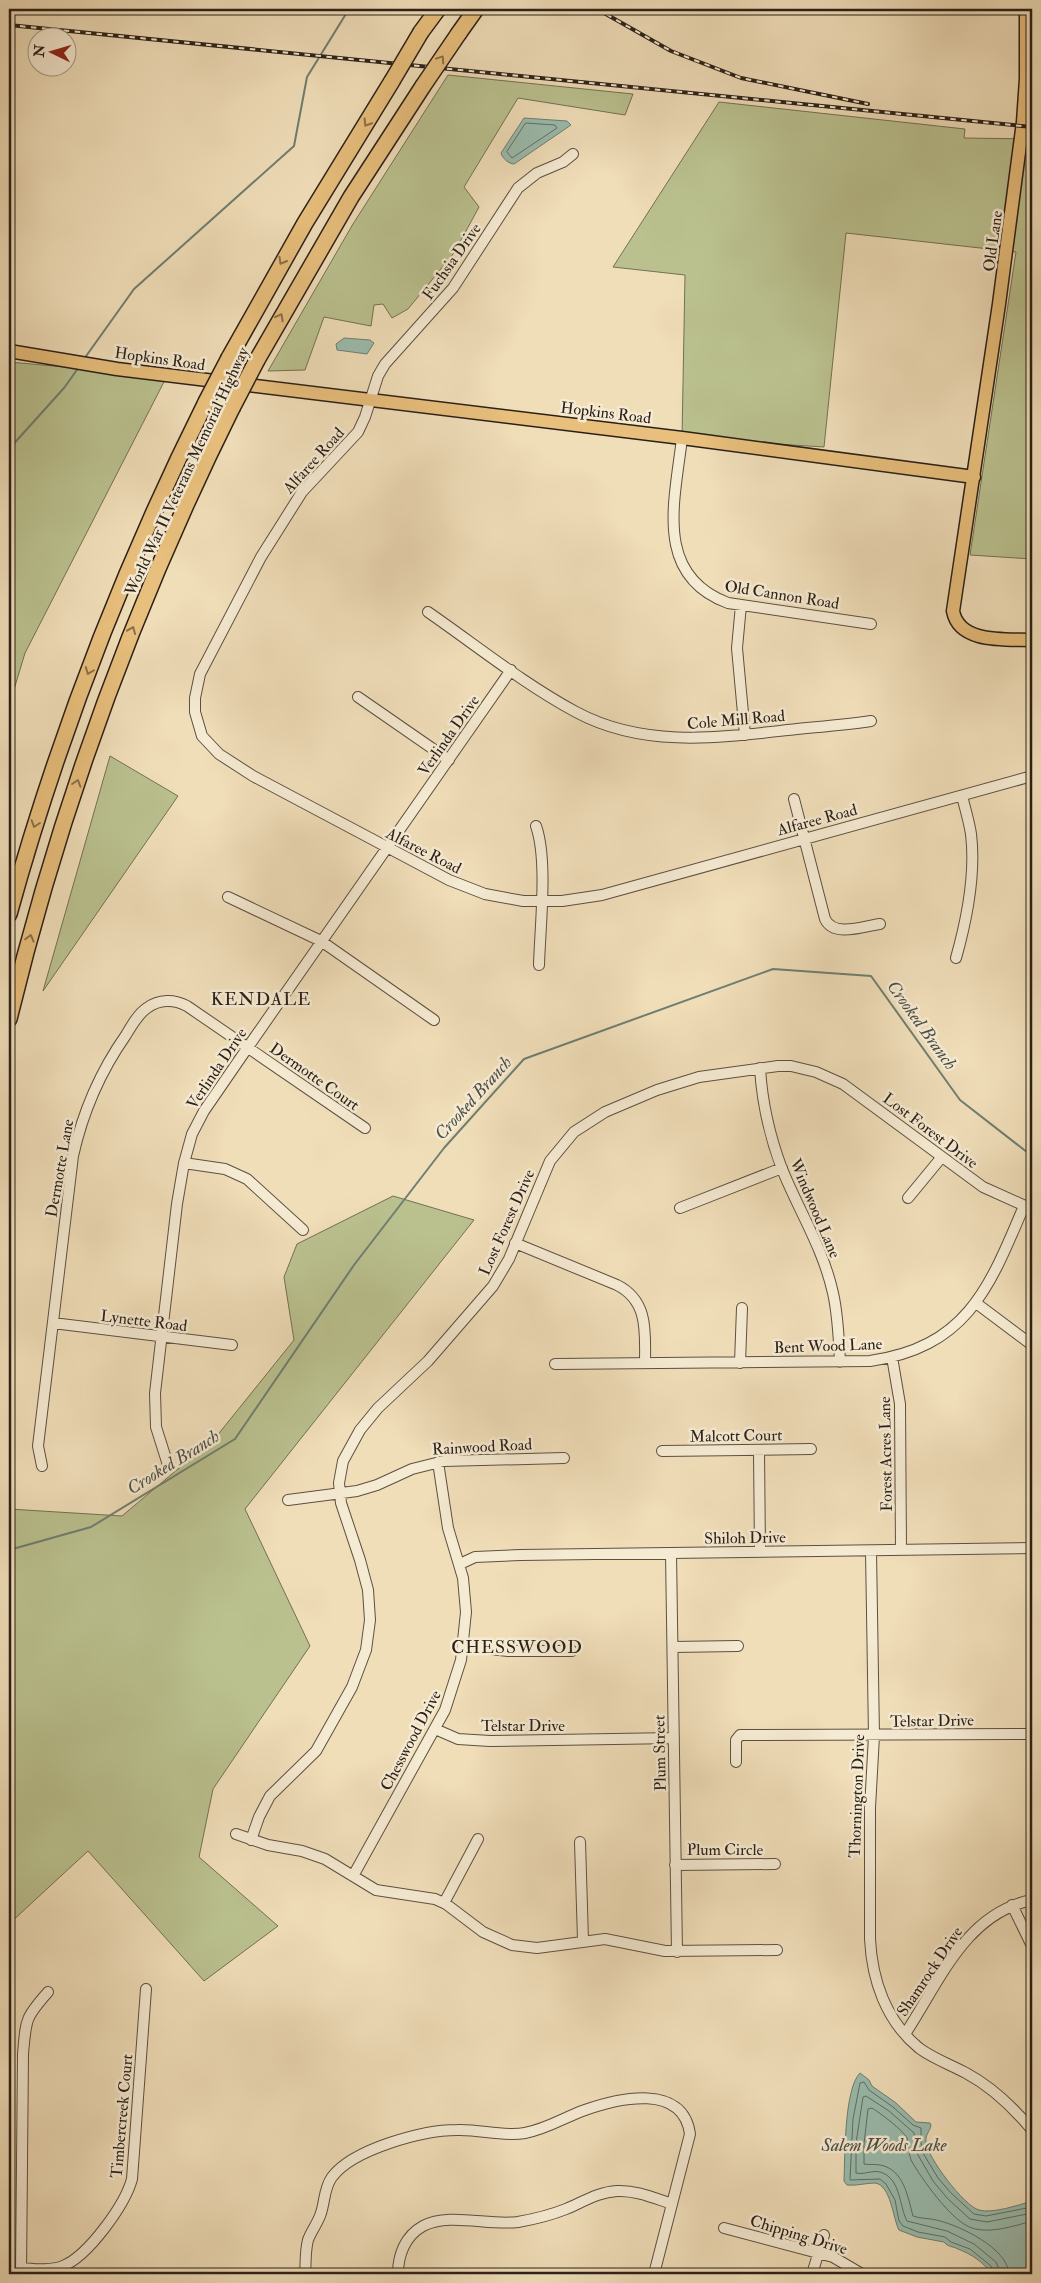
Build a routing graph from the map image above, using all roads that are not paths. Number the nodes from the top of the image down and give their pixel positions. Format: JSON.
{"nodes":[{"id":1,"x":438,"y":9,"type":"edge"},
{"id":2,"x":476,"y":9,"type":"edge"},
{"id":3,"x":1026,"y":9,"type":"edge"},
{"id":4,"x":573,"y":154,"type":"dead end"},
{"id":5,"x":9,"y":351,"type":"edge"},
{"id":6,"x":370,"y":401,"type":"junction"},
{"id":7,"x":682,"y":438,"type":"junction"},
{"id":8,"x":974,"y":477,"type":"junction"},
{"id":9,"x":741,"y":605,"type":"junction"},
{"id":10,"x":428,"y":612,"type":"dead end"},
{"id":11,"x":870,"y":624,"type":"dead end"},
{"id":12,"x":1032,"y":640,"type":"edge"},
{"id":13,"x":511,"y":670,"type":"junction"},
{"id":14,"x":358,"y":697,"type":"dead end"},
{"id":15,"x":871,"y":721,"type":"dead end"},
{"id":16,"x":745,"y":735,"type":"junction"},
{"id":17,"x":449,"y":760,"type":"junction"},
{"id":18,"x":1032,"y":776,"type":"edge"},
{"id":19,"x":962,"y":796,"type":"junction"},
{"id":20,"x":794,"y":799,"type":"dead end"},
{"id":21,"x":536,"y":826,"type":"dead end"},
{"id":22,"x":805,"y":838,"type":"junction"},
{"id":23,"x":387,"y":848,"type":"junction"},
{"id":24,"x":228,"y":897,"type":"dead end"},
{"id":25,"x":541,"y":902,"type":"junction"},
{"id":26,"x":9,"y":914,"type":"edge"},
{"id":27,"x":880,"y":924,"type":"dead end"},
{"id":28,"x":321,"y":941,"type":"junction"},
{"id":29,"x":956,"y":958,"type":"dead end"},
{"id":30,"x":539,"y":965,"type":"dead end"},
{"id":31,"x":9,"y":1019,"type":"edge"},
{"id":32,"x":434,"y":1020,"type":"dead end"},
{"id":33,"x":248,"y":1047,"type":"junction"},
{"id":34,"x":760,"y":1068,"type":"junction"},
{"id":35,"x":364,"y":1128,"type":"dead end"},
{"id":36,"x":941,"y":1158,"type":"junction"},
{"id":37,"x":184,"y":1163,"type":"junction"},
{"id":38,"x":782,"y":1168,"type":"junction"},
{"id":39,"x":908,"y":1198,"type":"dead end"},
{"id":40,"x":680,"y":1208,"type":"dead end"},
{"id":41,"x":1028,"y":1208,"type":"edge"},
{"id":42,"x":303,"y":1230,"type":"dead end"},
{"id":43,"x":515,"y":1243,"type":"junction"},
{"id":44,"x":976,"y":1303,"type":"junction"},
{"id":45,"x":742,"y":1308,"type":"dead end"},
{"id":46,"x":53,"y":1323,"type":"junction"},
{"id":47,"x":161,"y":1337,"type":"junction"},
{"id":48,"x":1032,"y":1345,"type":"edge"},
{"id":49,"x":232,"y":1346,"type":"dead end"},
{"id":50,"x":892,"y":1357,"type":"junction"},
{"id":51,"x":740,"y":1362,"type":"junction"},
{"id":52,"x":840,"y":1362,"type":"junction"},
{"id":53,"x":645,"y":1363,"type":"junction"},
{"id":54,"x":554,"y":1364,"type":"dead end"},
{"id":55,"x":811,"y":1449,"type":"dead end"},
{"id":56,"x":759,"y":1450,"type":"junction"},
{"id":57,"x":662,"y":1452,"type":"dead end"},
{"id":58,"x":564,"y":1458,"type":"dead end"},
{"id":59,"x":438,"y":1462,"type":"junction"},
{"id":60,"x":168,"y":1465,"type":"dead end"},
{"id":61,"x":42,"y":1466,"type":"dead end"},
{"id":62,"x":340,"y":1494,"type":"junction"},
{"id":63,"x":288,"y":1500,"type":"dead end"},
{"id":64,"x":1032,"y":1548,"type":"edge"},
{"id":65,"x":901,"y":1550,"type":"junction"},
{"id":66,"x":871,"y":1551,"type":"junction"},
{"id":67,"x":760,"y":1552,"type":"junction"},
{"id":68,"x":671,"y":1554,"type":"junction"},
{"id":69,"x":460,"y":1564,"type":"junction"},
{"id":70,"x":463,"y":1646,"type":"junction"},
{"id":71,"x":738,"y":1646,"type":"dead end"},
{"id":72,"x":672,"y":1647,"type":"junction"},
{"id":73,"x":572,"y":1651,"type":"dead end"},
{"id":74,"x":435,"y":1729,"type":"junction"},
{"id":75,"x":1032,"y":1734,"type":"edge"},
{"id":76,"x":874,"y":1736,"type":"junction"},
{"id":77,"x":674,"y":1738,"type":"junction"},
{"id":78,"x":736,"y":1762,"type":"dead end"},
{"id":79,"x":236,"y":1834,"type":"dead end"},
{"id":80,"x":251,"y":1840,"type":"junction"},
{"id":81,"x":478,"y":1840,"type":"dead end"},
{"id":82,"x":580,"y":1842,"type":"dead end"},
{"id":83,"x":775,"y":1864,"type":"dead end"},
{"id":84,"x":675,"y":1865,"type":"junction"},
{"id":85,"x":353,"y":1876,"type":"junction"},
{"id":86,"x":1032,"y":1900,"type":"edge"},
{"id":87,"x":444,"y":1903,"type":"junction"},
{"id":88,"x":1012,"y":1905,"type":"junction"},
{"id":89,"x":583,"y":1940,"type":"junction"},
{"id":90,"x":1032,"y":1946,"type":"edge"},
{"id":91,"x":777,"y":1950,"type":"dead end"},
{"id":92,"x":676,"y":1952,"type":"junction"},
{"id":93,"x":146,"y":1989,"type":"dead end"},
{"id":94,"x":48,"y":1992,"type":"dead end"},
{"id":95,"x":905,"y":2034,"type":"junction"},
{"id":96,"x":1032,"y":2130,"type":"edge"},
{"id":97,"x":672,"y":2204,"type":"junction"},
{"id":98,"x":724,"y":2228,"type":"dead end"},
{"id":99,"x":824,"y":2235,"type":"dead end"},
{"id":100,"x":818,"y":2252,"type":"junction"},
{"id":101,"x":20,"y":2271,"type":"edge"},
{"id":102,"x":305,"y":2274,"type":"edge"},
{"id":103,"x":398,"y":2274,"type":"edge"},
{"id":104,"x":654,"y":2274,"type":"edge"},
{"id":105,"x":812,"y":2274,"type":"edge"},
{"id":106,"x":862,"y":2274,"type":"edge"}],
"edges":[{"from":1,"to":26,"type":"highway","name":"World War II Veterans Memorial Highway","one_way":true,"bridge":true},
{"from":31,"to":2,"type":"highway","name":"World War II Veterans Memorial Highway","one_way":true,"bridge":true},
{"from":3,"to":8,"type":"main road","name":"Old Lane"},
{"from":4,"to":6,"type":"street","name":"Fuchsia Drive"},
{"from":5,"to":6,"type":"main road","name":"Hopkins Road"},
{"from":6,"to":7,"type":"main road","name":"Hopkins Road"},
{"from":6,"to":23,"type":"street","name":"Alfaree Road"},
{"from":7,"to":8,"type":"main road","name":"Hopkins Road"},
{"from":7,"to":9,"type":"street","name":"Old Cannon Road"},
{"from":8,"to":12,"type":"main road"},
{"from":9,"to":11,"type":"street","name":"Old Cannon Road"},
{"from":9,"to":16,"type":"street"},
{"from":10,"to":13,"type":"street","name":"Cole Mill Road"},
{"from":13,"to":16,"type":"street","name":"Cole Mill Road"},
{"from":13,"to":17,"type":"street","name":"Verlinda Drive"},
{"from":14,"to":17,"type":"street"},
{"from":15,"to":16,"type":"street","name":"Cole Mill Road"},
{"from":17,"to":23,"type":"street","name":"Verlinda Drive"},
{"from":18,"to":19,"type":"street","name":"Alfaree Road"},
{"from":19,"to":22,"type":"street","name":"Alfaree Road"},
{"from":19,"to":29,"type":"street"},
{"from":20,"to":22,"type":"street"},
{"from":21,"to":25,"type":"street"},
{"from":22,"to":25,"type":"street","name":"Alfaree Road"},
{"from":22,"to":27,"type":"street"},
{"from":23,"to":25,"type":"street","name":"Alfaree Road"},
{"from":23,"to":28,"type":"street","name":"Verlinda Drive"},
{"from":24,"to":28,"type":"street"},
{"from":25,"to":30,"type":"street"},
{"from":28,"to":32,"type":"street"},
{"from":28,"to":33,"type":"street","name":"Verlinda Drive"},
{"from":33,"to":35,"type":"street","name":"Dermotte Court"},
{"from":33,"to":37,"type":"street","name":"Verlinda Drive"},
{"from":33,"to":46,"type":"street","name":"Dermotte Lane"},
{"from":34,"to":36,"type":"street","name":"Lost Forest Drive"},
{"from":34,"to":38,"type":"street","name":"Windwood Lane"},
{"from":34,"to":43,"type":"street","name":"Lost Forest Drive"},
{"from":36,"to":39,"type":"street"},
{"from":36,"to":41,"type":"street","name":"Lost Forest Drive"},
{"from":37,"to":42,"type":"street"},
{"from":37,"to":47,"type":"street","name":"Verlinda Drive"},
{"from":38,"to":40,"type":"street"},
{"from":38,"to":52,"type":"street","name":"Windwood Lane"},
{"from":41,"to":44,"type":"street","name":"Bent Wood Lane"},
{"from":43,"to":53,"type":"street"},
{"from":43,"to":62,"type":"street","name":"Lost Forest Drive"},
{"from":44,"to":48,"type":"street"},
{"from":44,"to":50,"type":"street","name":"Bent Wood Lane"},
{"from":45,"to":51,"type":"street"},
{"from":46,"to":47,"type":"street","name":"Lynette Road"},
{"from":46,"to":61,"type":"street","name":"Dermotte Lane"},
{"from":47,"to":49,"type":"street","name":"Lynette Road"},
{"from":47,"to":60,"type":"street","name":"Verlinda Drive"},
{"from":50,"to":52,"type":"street","name":"Bent Wood Lane"},
{"from":50,"to":65,"type":"street","name":"Forest Acres Lane"},
{"from":51,"to":52,"type":"street","name":"Bent Wood Lane"},
{"from":51,"to":53,"type":"street","name":"Bent Wood Lane"},
{"from":53,"to":54,"type":"street","name":"Bent Wood Lane"},
{"from":55,"to":56,"type":"street","name":"Malcott Court"},
{"from":56,"to":57,"type":"street","name":"Malcott Court"},
{"from":56,"to":67,"type":"street"},
{"from":58,"to":59,"type":"street","name":"Rainwood Road"},
{"from":59,"to":62,"type":"street","name":"Rainwood Road"},
{"from":59,"to":69,"type":"street","name":"Chesswood Drive"},
{"from":62,"to":63,"type":"street","name":"Rainwood Road"},
{"from":62,"to":80,"type":"street","name":"Lost Forest Drive"},
{"from":64,"to":65,"type":"street","name":"Shiloh Drive"},
{"from":65,"to":66,"type":"street","name":"Shiloh Drive"},
{"from":66,"to":67,"type":"street","name":"Shiloh Drive"},
{"from":66,"to":76,"type":"street","name":"Thornington Drive"},
{"from":67,"to":68,"type":"street","name":"Shiloh Drive"},
{"from":68,"to":69,"type":"street","name":"Shiloh Drive"},
{"from":68,"to":72,"type":"street","name":"Plum Street"},
{"from":69,"to":70,"type":"street","name":"Chesswood Drive"},
{"from":70,"to":73,"type":"street"},
{"from":70,"to":74,"type":"street","name":"Chesswood Drive"},
{"from":71,"to":72,"type":"street"},
{"from":72,"to":77,"type":"street","name":"Plum Street"},
{"from":74,"to":77,"type":"street","name":"Telstar Drive"},
{"from":74,"to":85,"type":"street","name":"Chesswood Drive"},
{"from":75,"to":76,"type":"street","name":"Telstar Drive"},
{"from":76,"to":78,"type":"street","name":"Telstar Drive"},
{"from":76,"to":95,"type":"street","name":"Thornington Drive"},
{"from":77,"to":84,"type":"street","name":"Plum Street"},
{"from":79,"to":80,"type":"street"},
{"from":80,"to":85,"type":"street"},
{"from":81,"to":87,"type":"street"},
{"from":82,"to":89,"type":"street"},
{"from":83,"to":84,"type":"street","name":"Plum Circle"},
{"from":84,"to":92,"type":"street","name":"Plum Street"},
{"from":85,"to":87,"type":"street"},
{"from":86,"to":88,"type":"street","name":"Shamrock Drive"},
{"from":87,"to":89,"type":"street"},
{"from":88,"to":90,"type":"street"},
{"from":88,"to":95,"type":"street","name":"Shamrock Drive"},
{"from":89,"to":92,"type":"street"},
{"from":91,"to":92,"type":"street"},
{"from":93,"to":101,"type":"street","name":"Timbercreek Court"},
{"from":94,"to":101,"type":"street"},
{"from":95,"to":96,"type":"street","name":"Thornington Drive"},
{"from":97,"to":102,"type":"street"},
{"from":97,"to":103,"type":"street"},
{"from":97,"to":104,"type":"street"},
{"from":98,"to":100,"type":"street","name":"Chipping Drive"},
{"from":99,"to":100,"type":"street"},
{"from":100,"to":105,"type":"street"},
{"from":100,"to":106,"type":"street","name":"Chipping Drive"}]}
